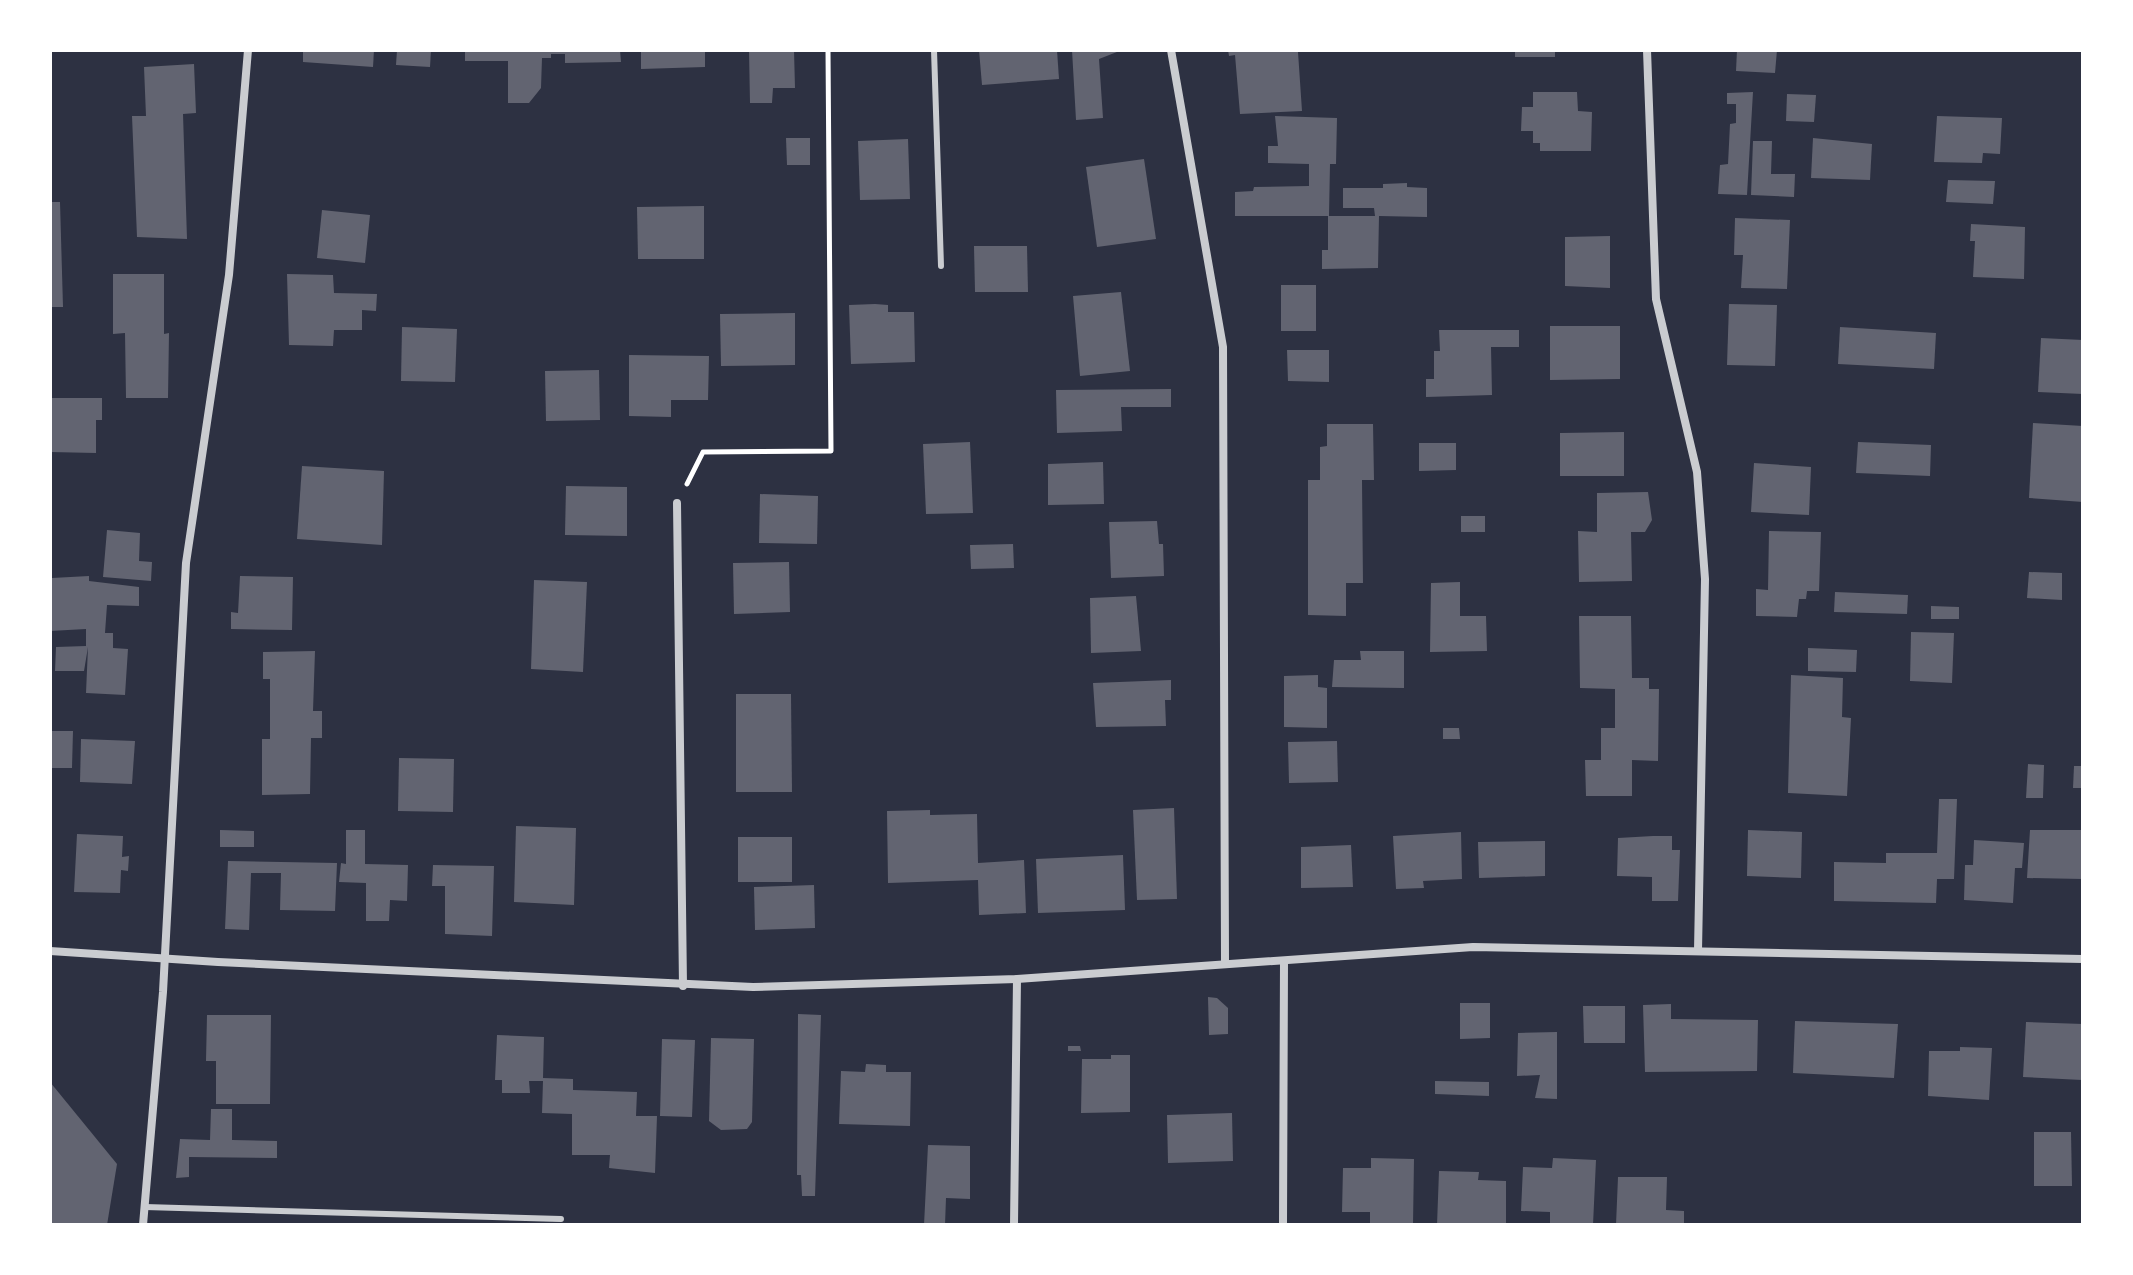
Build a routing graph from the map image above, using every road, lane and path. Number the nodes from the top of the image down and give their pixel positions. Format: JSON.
{"nodes":[{"id":1,"x":248,"y":50,"type":"edge"},
{"id":2,"x":828,"y":50,"type":"edge"},
{"id":3,"x":934,"y":50,"type":"edge"},
{"id":4,"x":1171,"y":50,"type":"edge"},
{"id":5,"x":1647,"y":50,"type":"edge"},
{"id":6,"x":941,"y":266,"type":"dead end"},
{"id":7,"x":677,"y":503,"type":"joint"},
{"id":8,"x":50,"y":951,"type":"edge"},
{"id":9,"x":1698,"y":951,"type":"junction"},
{"id":10,"x":163,"y":959,"type":"junction"},
{"id":11,"x":2083,"y":959,"type":"edge"},
{"id":12,"x":1284,"y":961,"type":"junction"},
{"id":13,"x":1225,"y":963,"type":"junction"},
{"id":14,"x":1017,"y":979,"type":"junction"},
{"id":15,"x":683,"y":986,"type":"junction"},
{"id":16,"x":145,"y":1207,"type":"junction"},
{"id":17,"x":561,"y":1219,"type":"dead end"},
{"id":18,"x":143,"y":1225,"type":"edge"},
{"id":19,"x":1014,"y":1225,"type":"edge"},
{"id":20,"x":1283,"y":1225,"type":"edge"}],
"edges":[{"from":1,"to":10,"type":"street"},
{"from":2,"to":7,"type":"path"},
{"from":3,"to":6,"type":"lane"},
{"from":4,"to":13,"type":"street"},
{"from":5,"to":9,"type":"street"},
{"from":7,"to":15,"type":"street"},
{"from":8,"to":10,"type":"street"},
{"from":9,"to":11,"type":"street"},
{"from":9,"to":12,"type":"street"},
{"from":10,"to":15,"type":"street"},
{"from":10,"to":16,"type":"street"},
{"from":12,"to":13,"type":"street"},
{"from":12,"to":20,"type":"street"},
{"from":13,"to":14,"type":"street"},
{"from":14,"to":15,"type":"street"},
{"from":14,"to":19,"type":"street"},
{"from":16,"to":17,"type":"lane"},
{"from":16,"to":18,"type":"street"}]}
